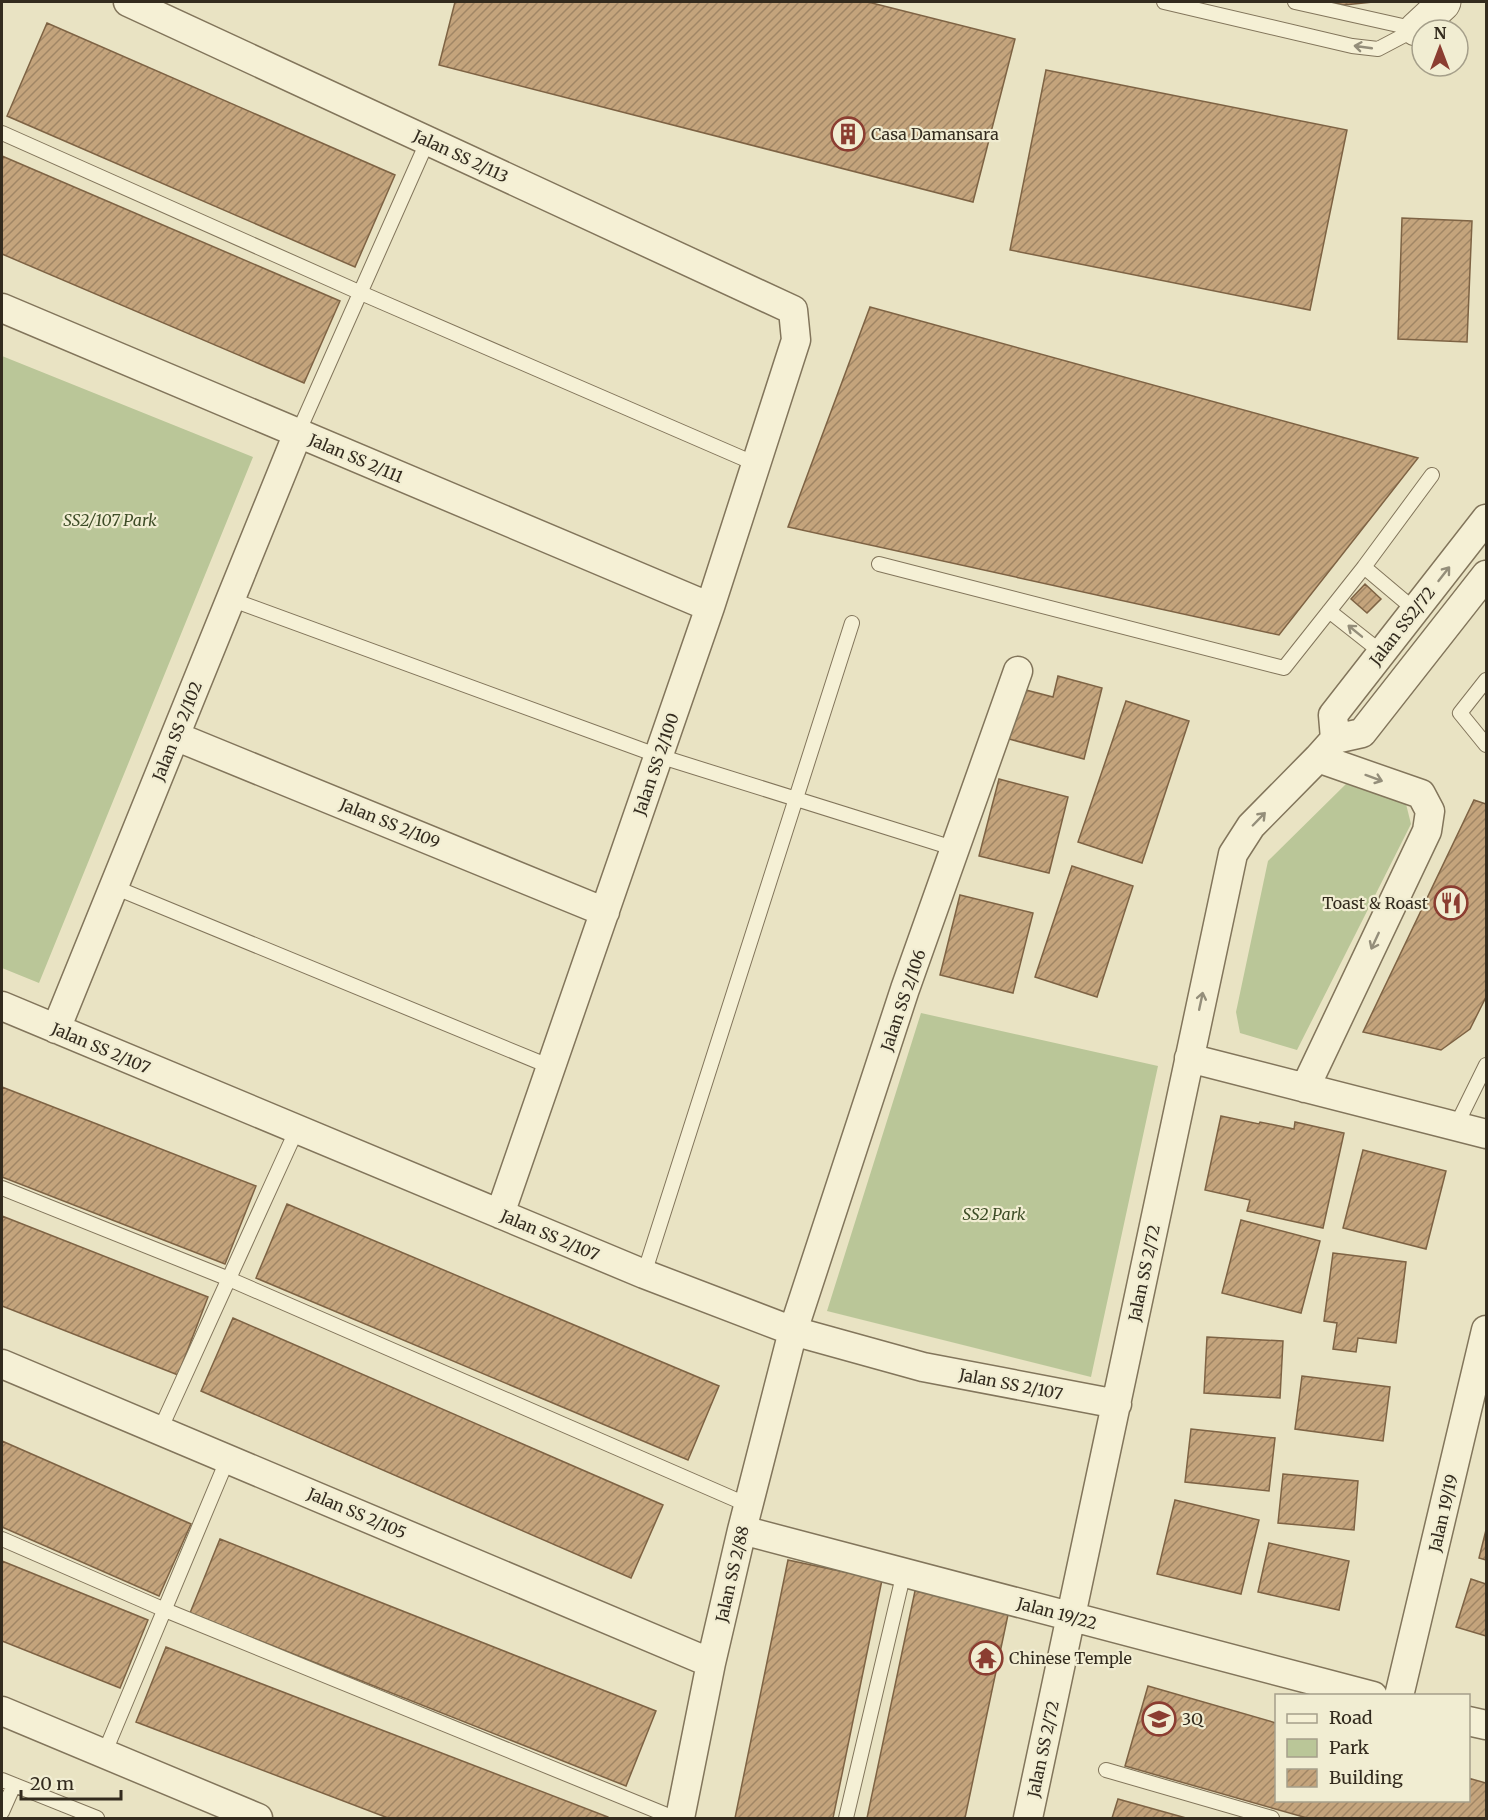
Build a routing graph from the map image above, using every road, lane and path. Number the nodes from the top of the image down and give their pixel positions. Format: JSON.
{"nodes":[{"id":1,"x":128,"y":2,"type":"edge"},
{"id":2,"x":1164,"y":2,"type":"edge"},
{"id":3,"x":1295,"y":2,"type":"edge"},
{"id":4,"x":1443,"y":2,"type":"edge"},
{"id":5,"x":1428,"y":18,"type":"edge"},
{"id":6,"x":1410,"y":28,"type":"edge"},
{"id":7,"x":1410,"y":32,"type":"edge"},
{"id":8,"x":2,"y":134,"type":"edge"},
{"id":9,"x":428,"y":140,"type":"junction"},
{"id":10,"x":361,"y":292,"type":"junction"},
{"id":11,"x":2,"y":308,"type":"edge"},
{"id":12,"x":793,"y":310,"type":"joint"},
{"id":13,"x":298,"y":433,"type":"junction"},
{"id":14,"x":756,"y":464,"type":"junction"},
{"id":15,"x":1432,"y":475,"type":"dead end"},
{"id":16,"x":1482,"y":534,"type":"edge"},
{"id":17,"x":879,"y":564,"type":"dead end"},
{"id":18,"x":1364,"y":567,"type":"junction"},
{"id":19,"x":1486,"y":575,"type":"edge"},
{"id":20,"x":230,"y":599,"type":"junction"},
{"id":21,"x":710,"y":607,"type":"junction"},
{"id":22,"x":1415,"y":610,"type":"junction"},
{"id":23,"x":1329,"y":611,"type":"junction"},
{"id":24,"x":852,"y":623,"type":"dead end"},
{"id":25,"x":1381,"y":652,"type":"junction"},
{"id":26,"x":1018,"y":671,"type":"dead end"},
{"id":27,"x":1410,"y":673,"type":"junction"},
{"id":28,"x":1486,"y":680,"type":"edge"},
{"id":29,"x":175,"y":736,"type":"junction"},
{"id":30,"x":1486,"y":745,"type":"edge"},
{"id":31,"x":1327,"y":749,"type":"junction"},
{"id":32,"x":659,"y":756,"type":"junction"},
{"id":33,"x":796,"y":799,"type":"junction"},
{"id":34,"x":956,"y":849,"type":"junction"},
{"id":35,"x":114,"y":887,"type":"junction"},
{"id":36,"x":605,"y":912,"type":"junction"},
{"id":37,"x":2,"y":1006,"type":"edge"},
{"id":38,"x":56,"y":1029,"type":"junction"},
{"id":39,"x":1189,"y":1058,"type":"junction"},
{"id":40,"x":1486,"y":1065,"type":"edge"},
{"id":41,"x":551,"y":1067,"type":"junction"},
{"id":42,"x":1305,"y":1088,"type":"junction"},
{"id":43,"x":1456,"y":1126,"type":"junction"},
{"id":44,"x":297,"y":1129,"type":"junction"},
{"id":45,"x":1486,"y":1134,"type":"edge"},
{"id":46,"x":2,"y":1188,"type":"edge"},
{"id":47,"x":500,"y":1214,"type":"junction"},
{"id":48,"x":644,"y":1274,"type":"junction"},
{"id":49,"x":229,"y":1279,"type":"junction"},
{"id":50,"x":1486,"y":1330,"type":"edge"},
{"id":51,"x":793,"y":1331,"type":"junction"},
{"id":52,"x":2,"y":1364,"type":"edge"},
{"id":53,"x":1117,"y":1404,"type":"junction"},
{"id":54,"x":1477,"y":1414,"type":"edge"},
{"id":55,"x":160,"y":1430,"type":"junction"},
{"id":56,"x":228,"y":1458,"type":"junction"},
{"id":57,"x":745,"y":1517,"type":"junction"},
{"id":58,"x":2,"y":1539,"type":"edge"},
{"id":59,"x":904,"y":1572,"type":"junction"},
{"id":60,"x":165,"y":1610,"type":"junction"},
{"id":61,"x":1071,"y":1617,"type":"junction"},
{"id":62,"x":711,"y":1663,"type":"junction"},
{"id":63,"x":1369,"y":1694,"type":"edge"},
{"id":64,"x":1400,"y":1694,"type":"edge"},
{"id":65,"x":2,"y":1711,"type":"edge"},
{"id":66,"x":1470,"y":1721,"type":"edge"},
{"id":67,"x":1486,"y":1725,"type":"edge"},
{"id":68,"x":104,"y":1754,"type":"junction"},
{"id":69,"x":1106,"y":1770,"type":"dead end"},
{"id":70,"x":8,"y":1783,"type":"edge"},
{"id":71,"x":2,"y":1812,"type":"edge"},
{"id":72,"x":97,"y":1818,"type":"edge"},
{"id":73,"x":258,"y":1818,"type":"edge"},
{"id":74,"x":674,"y":1818,"type":"edge"},
{"id":75,"x":680,"y":1818,"type":"edge"},
{"id":76,"x":846,"y":1818,"type":"edge"},
{"id":77,"x":1028,"y":1818,"type":"edge"},
{"id":78,"x":1272,"y":1818,"type":"edge"}],
"edges":[{"from":1,"to":9,"type":"street","name":"Jalan SS 2/113"},
{"from":7,"to":2,"type":"lane","one_way":true},
{"from":3,"to":6,"type":"lane"},
{"from":4,"to":5,"type":"street"},
{"from":8,"to":10,"type":"lane"},
{"from":9,"to":10,"type":"lane"},
{"from":9,"to":12,"type":"street","name":"Jalan SS 2/113"},
{"from":10,"to":13,"type":"lane"},
{"from":10,"to":14,"type":"lane"},
{"from":11,"to":13,"type":"street","name":"Jalan SS 2/111"},
{"from":12,"to":14,"type":"street","name":"Jalan SS 2/100"},
{"from":13,"to":20,"type":"street","name":"Jalan SS 2/102"},
{"from":13,"to":21,"type":"street","name":"Jalan SS 2/111"},
{"from":14,"to":21,"type":"street","name":"Jalan SS 2/100"},
{"from":15,"to":18,"type":"lane"},
{"from":22,"to":16,"type":"street","name":"Jalan SS2/72","one_way":true},
{"from":17,"to":23,"type":"lane"},
{"from":18,"to":22,"type":"lane"},
{"from":18,"to":23,"type":"lane"},
{"from":19,"to":27,"type":"street"},
{"from":20,"to":29,"type":"street","name":"Jalan SS 2/102"},
{"from":20,"to":32,"type":"lane"},
{"from":21,"to":32,"type":"street","name":"Jalan SS 2/100"},
{"from":22,"to":25,"type":"street","name":"Jalan SS2/72"},
{"from":25,"to":23,"type":"lane","one_way":true},
{"from":24,"to":33,"type":"lane"},
{"from":25,"to":27,"type":"street"},
{"from":25,"to":31,"type":"street","name":"Jalan SS2/72"},
{"from":26,"to":34,"type":"street","name":"Jalan SS 2/106"},
{"from":27,"to":31,"type":"street"},
{"from":28,"to":30,"type":"lane"},
{"from":29,"to":35,"type":"street","name":"Jalan SS 2/102"},
{"from":29,"to":36,"type":"street","name":"Jalan SS 2/109"},
{"from":39,"to":31,"type":"street","name":"Jalan SS 2/72","one_way":true},
{"from":31,"to":42,"type":"street","one_way":true},
{"from":32,"to":33,"type":"lane"},
{"from":32,"to":36,"type":"street","name":"Jalan SS 2/100"},
{"from":33,"to":34,"type":"lane"},
{"from":33,"to":48,"type":"lane"},
{"from":34,"to":51,"type":"street","name":"Jalan SS 2/106"},
{"from":35,"to":38,"type":"street","name":"Jalan SS 2/102"},
{"from":35,"to":41,"type":"lane"},
{"from":36,"to":41,"type":"street","name":"Jalan SS 2/100"},
{"from":37,"to":38,"type":"street","name":"Jalan SS 2/107"},
{"from":38,"to":44,"type":"street","name":"Jalan SS 2/107"},
{"from":39,"to":42,"type":"street"},
{"from":39,"to":53,"type":"street","name":"Jalan SS 2/72"},
{"from":40,"to":43,"type":"lane"},
{"from":41,"to":47,"type":"street","name":"Jalan SS 2/100"},
{"from":42,"to":43,"type":"street"},
{"from":43,"to":45,"type":"street"},
{"from":44,"to":47,"type":"street","name":"Jalan SS 2/107"},
{"from":44,"to":49,"type":"lane"},
{"from":46,"to":49,"type":"lane"},
{"from":47,"to":48,"type":"street","name":"Jalan SS 2/107"},
{"from":48,"to":51,"type":"street","name":"Jalan SS 2/107"},
{"from":49,"to":55,"type":"lane"},
{"from":49,"to":57,"type":"lane"},
{"from":50,"to":54,"type":"street","name":"Jalan 19/19"},
{"from":51,"to":53,"type":"street","name":"Jalan SS 2/107"},
{"from":51,"to":57,"type":"street","name":"Jalan SS 2/88"},
{"from":52,"to":55,"type":"street","name":"Jalan SS 2/105"},
{"from":53,"to":61,"type":"street","name":"Jalan SS 2/72"},
{"from":54,"to":64,"type":"street","name":"Jalan 19/19"},
{"from":55,"to":56,"type":"street","name":"Jalan SS 2/105"},
{"from":56,"to":60,"type":"lane"},
{"from":56,"to":62,"type":"street","name":"Jalan SS 2/105"},
{"from":57,"to":59,"type":"street","name":"Jalan 19/22"},
{"from":57,"to":62,"type":"street","name":"Jalan SS 2/88"},
{"from":58,"to":60,"type":"lane"},
{"from":59,"to":61,"type":"street","name":"Jalan 19/22"},
{"from":59,"to":76,"type":"lane"},
{"from":60,"to":68,"type":"lane"},
{"from":60,"to":74,"type":"lane"},
{"from":61,"to":63,"type":"street","name":"Jalan 19/22"},
{"from":61,"to":77,"type":"street","name":"Jalan SS 2/72"},
{"from":62,"to":75,"type":"street","name":"Jalan SS 2/88"},
{"from":65,"to":68,"type":"street"},
{"from":66,"to":67,"type":"street"},
{"from":68,"to":73,"type":"street"},
{"from":69,"to":78,"type":"lane"},
{"from":70,"to":71,"type":"lane"},
{"from":70,"to":72,"type":"lane"}]}
